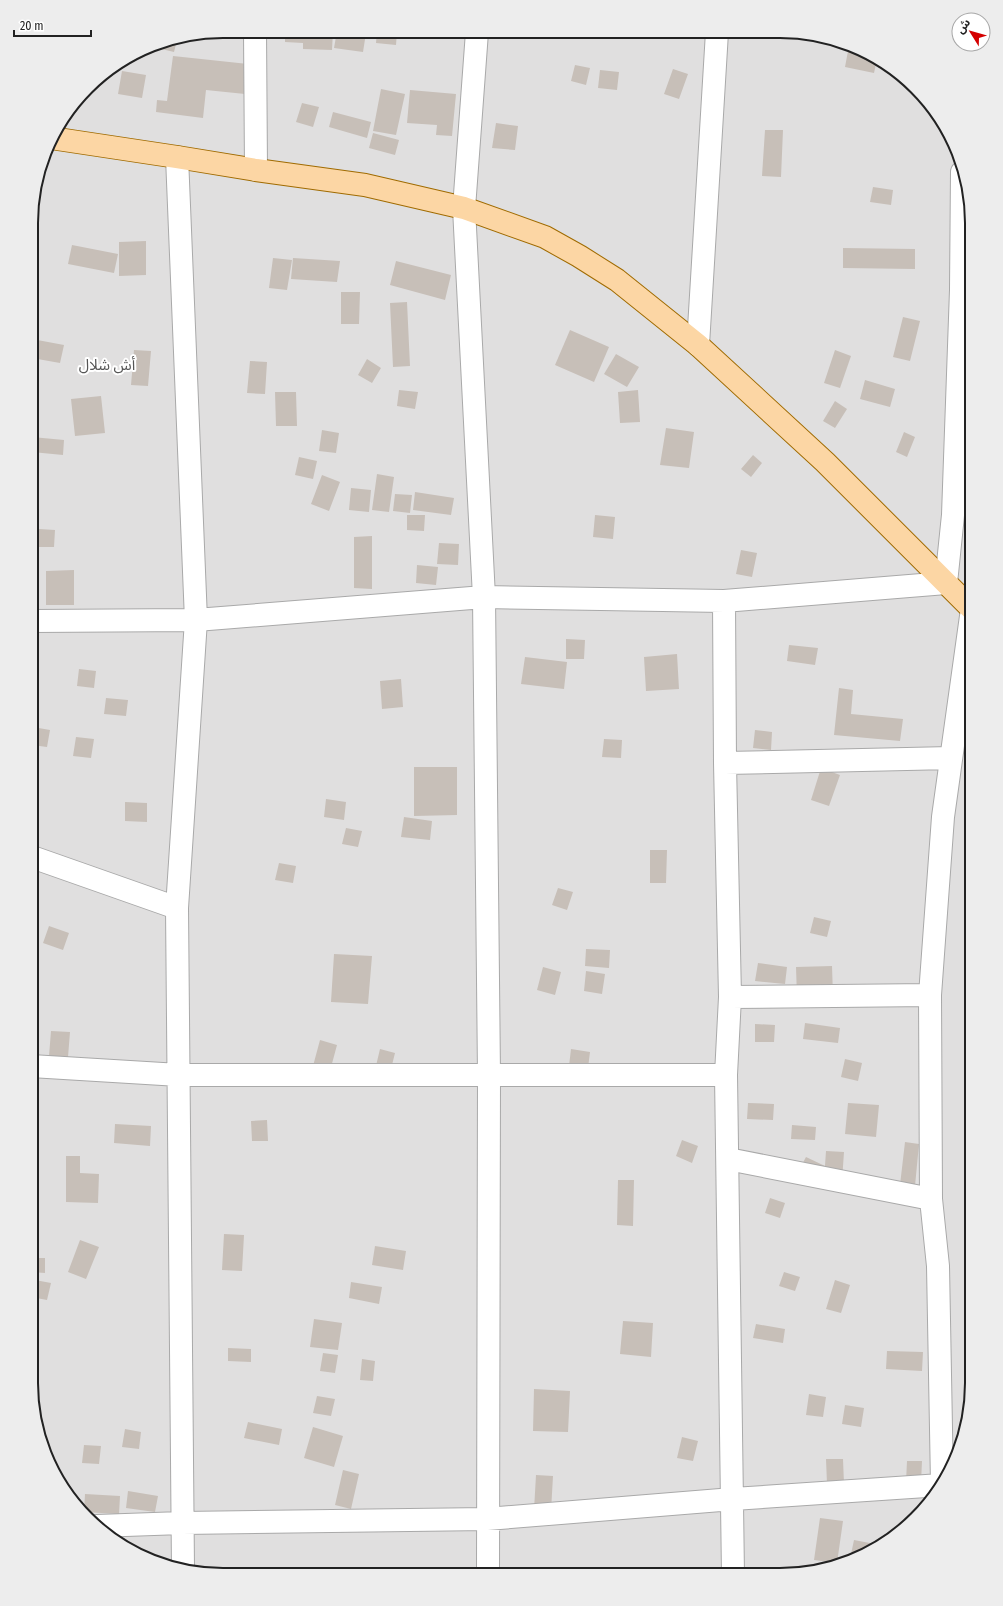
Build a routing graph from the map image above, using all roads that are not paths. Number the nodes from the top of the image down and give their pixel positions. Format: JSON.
{"nodes":[{"id":1,"x":256,"y":38,"type":"edge"},
{"id":2,"x":477,"y":38,"type":"edge"},
{"id":3,"x":717,"y":38,"type":"edge"},
{"id":4,"x":58,"y":139,"type":"edge"},
{"id":5,"x":177,"y":157,"type":"junction"},
{"id":6,"x":256,"y":170,"type":"junction"},
{"id":7,"x":963,"y":198,"type":"edge"},
{"id":8,"x":464,"y":208,"type":"junction"},
{"id":9,"x":965,"y":260,"type":"edge"},
{"id":10,"x":965,"y":307,"type":"edge"},
{"id":11,"x":698,"y":345,"type":"junction"},
{"id":12,"x":946,"y":583,"type":"junction"},
{"id":13,"x":484,"y":597,"type":"junction"},
{"id":14,"x":724,"y":601,"type":"junction"},
{"id":15,"x":965,"y":602,"type":"edge"},
{"id":16,"x":196,"y":620,"type":"junction"},
{"id":17,"x":38,"y":622,"type":"edge"},
{"id":18,"x":965,"y":659,"type":"edge"},
{"id":19,"x":951,"y":758,"type":"junction"},
{"id":20,"x":725,"y":763,"type":"junction"},
{"id":21,"x":38,"y":859,"type":"edge"},
{"id":22,"x":177,"y":908,"type":"junction"},
{"id":23,"x":930,"y":995,"type":"junction"},
{"id":24,"x":730,"y":998,"type":"junction"},
{"id":25,"x":38,"y":1066,"type":"edge"},
{"id":26,"x":179,"y":1075,"type":"junction"},
{"id":27,"x":489,"y":1075,"type":"junction"},
{"id":28,"x":726,"y":1076,"type":"junction"},
{"id":29,"x":728,"y":1159,"type":"junction"},
{"id":30,"x":931,"y":1199,"type":"junction"},
{"id":31,"x":941,"y":1474,"type":"edge"},
{"id":32,"x":935,"y":1484,"type":"edge"},
{"id":33,"x":732,"y":1499,"type":"junction"},
{"id":34,"x":487,"y":1519,"type":"junction"},
{"id":35,"x":182,"y":1523,"type":"junction"},
{"id":36,"x":106,"y":1526,"type":"edge"},
{"id":37,"x":183,"y":1563,"type":"edge"},
{"id":38,"x":488,"y":1568,"type":"edge"},
{"id":39,"x":733,"y":1568,"type":"edge"}],
"edges":[{"from":1,"to":6,"type":"street"},
{"from":2,"to":8,"type":"street"},
{"from":3,"to":11,"type":"street"},
{"from":4,"to":5,"type":"main road"},
{"from":5,"to":6,"type":"main road"},
{"from":5,"to":16,"type":"street"},
{"from":6,"to":8,"type":"main road"},
{"from":7,"to":9,"type":"street"},
{"from":8,"to":11,"type":"main road"},
{"from":8,"to":13,"type":"street"},
{"from":10,"to":12,"type":"street"},
{"from":11,"to":12,"type":"main road"},
{"from":12,"to":14,"type":"street"},
{"from":12,"to":15,"type":"main road"},
{"from":13,"to":14,"type":"street"},
{"from":13,"to":16,"type":"street"},
{"from":13,"to":27,"type":"street"},
{"from":14,"to":20,"type":"street"},
{"from":16,"to":17,"type":"street"},
{"from":16,"to":22,"type":"street"},
{"from":18,"to":19,"type":"street"},
{"from":19,"to":20,"type":"street"},
{"from":19,"to":23,"type":"street"},
{"from":20,"to":24,"type":"street"},
{"from":21,"to":22,"type":"street"},
{"from":22,"to":26,"type":"street"},
{"from":23,"to":24,"type":"street"},
{"from":23,"to":30,"type":"street"},
{"from":24,"to":28,"type":"street"},
{"from":25,"to":26,"type":"street"},
{"from":26,"to":27,"type":"street"},
{"from":26,"to":35,"type":"street"},
{"from":27,"to":28,"type":"street"},
{"from":27,"to":34,"type":"street"},
{"from":28,"to":29,"type":"street"},
{"from":29,"to":30,"type":"street"},
{"from":29,"to":33,"type":"street"},
{"from":30,"to":31,"type":"street"},
{"from":32,"to":33,"type":"street"},
{"from":33,"to":34,"type":"street"},
{"from":33,"to":39,"type":"street"},
{"from":34,"to":35,"type":"street"},
{"from":34,"to":38,"type":"street"},
{"from":35,"to":36,"type":"street"},
{"from":35,"to":37,"type":"street"}]}
